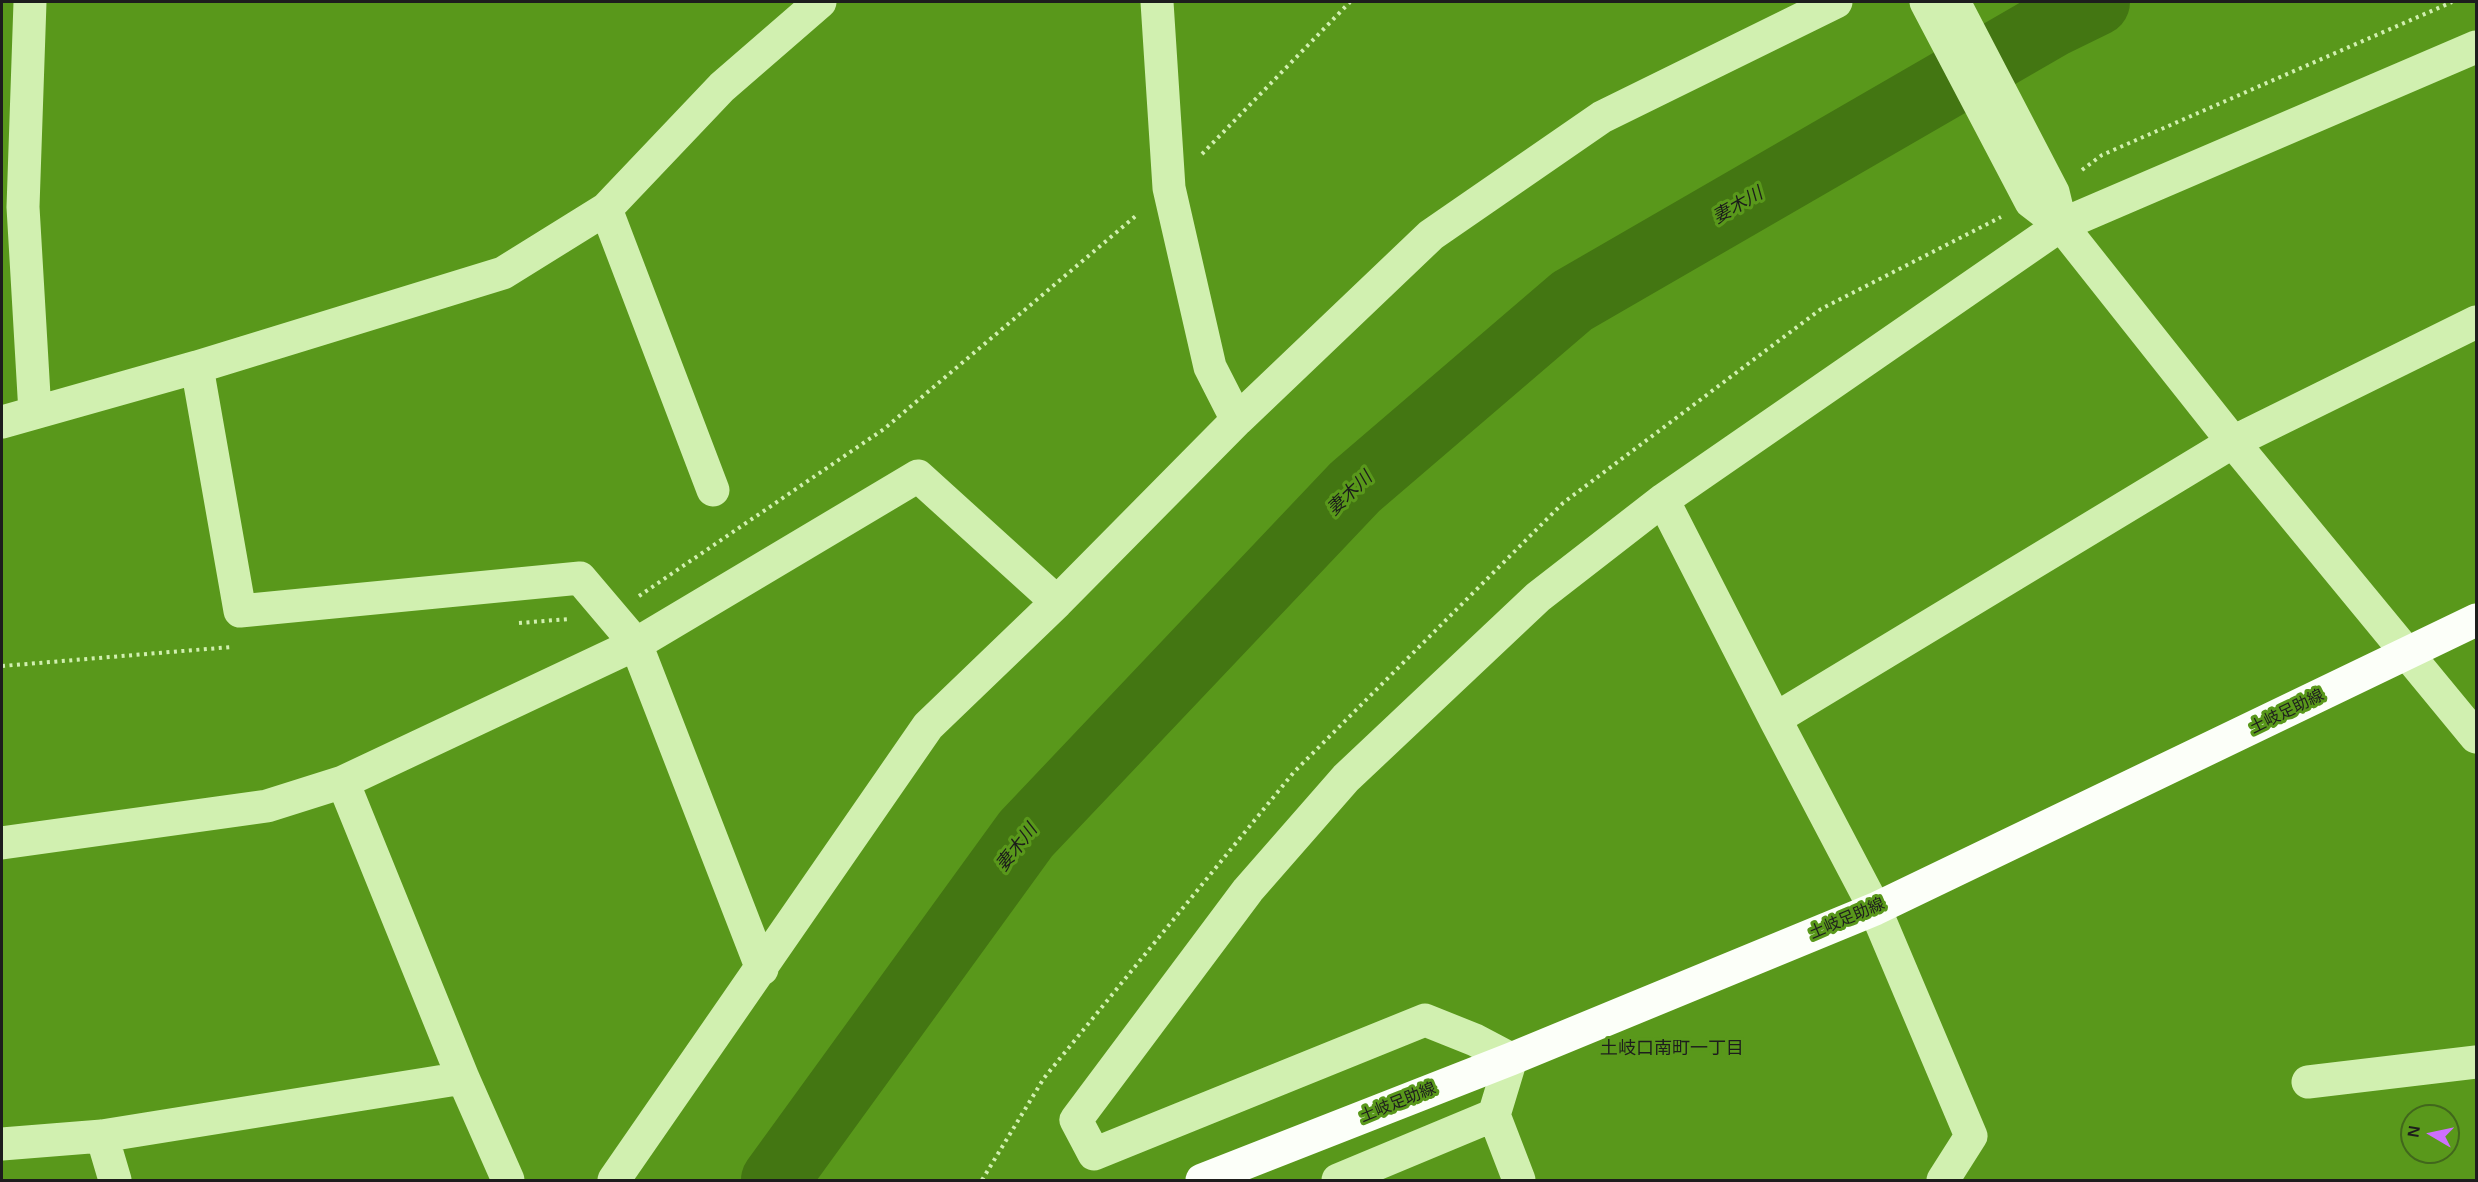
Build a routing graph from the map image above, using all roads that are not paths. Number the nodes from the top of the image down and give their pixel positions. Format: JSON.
{"nodes":[{"id":1,"x":30,"y":2,"type":"edge"},
{"id":2,"x":820,"y":2,"type":"edge"},
{"id":3,"x":1157,"y":2,"type":"edge"},
{"id":4,"x":1836,"y":2,"type":"edge"},
{"id":5,"x":1926,"y":2,"type":"edge"},
{"id":6,"x":1954,"y":2,"type":"edge"},
{"id":7,"x":2476,"y":47,"type":"edge"},
{"id":8,"x":2042,"y":197,"type":"junction"},
{"id":9,"x":606,"y":209,"type":"junction"},
{"id":10,"x":2061,"y":225,"type":"junction"},
{"id":11,"x":2476,"y":322,"type":"edge"},
{"id":12,"x":197,"y":367,"type":"junction"},
{"id":13,"x":35,"y":413,"type":"junction"},
{"id":14,"x":1237,"y":420,"type":"junction"},
{"id":15,"x":2,"y":422,"type":"edge"},
{"id":16,"x":2233,"y":442,"type":"junction"},
{"id":17,"x":713,"y":490,"type":"dead end"},
{"id":18,"x":1664,"y":500,"type":"junction"},
{"id":19,"x":1057,"y":602,"type":"junction"},
{"id":20,"x":2476,"y":620,"type":"edge"},
{"id":21,"x":636,"y":644,"type":"junction"},
{"id":22,"x":2408,"y":654,"type":"junction"},
{"id":23,"x":1775,"y":718,"type":"junction"},
{"id":24,"x":2476,"y":737,"type":"edge"},
{"id":25,"x":343,"y":782,"type":"junction"},
{"id":26,"x":2,"y":843,"type":"edge"},
{"id":27,"x":1875,"y":909,"type":"junction"},
{"id":28,"x":762,"y":969,"type":"junction"},
{"id":29,"x":1511,"y":1059,"type":"junction"},
{"id":30,"x":2476,"y":1062,"type":"edge"},
{"id":31,"x":463,"y":1078,"type":"junction"},
{"id":32,"x":2308,"y":1082,"type":"dead end"},
{"id":33,"x":1494,"y":1115,"type":"junction"},
{"id":34,"x":102,"y":1136,"type":"junction"},
{"id":35,"x":2,"y":1144,"type":"edge"},
{"id":36,"x":115,"y":1180,"type":"edge"},
{"id":37,"x":508,"y":1180,"type":"edge"},
{"id":38,"x":615,"y":1180,"type":"edge"},
{"id":39,"x":1202,"y":1180,"type":"edge"},
{"id":40,"x":1338,"y":1180,"type":"edge"},
{"id":41,"x":1519,"y":1180,"type":"edge"},
{"id":42,"x":1943,"y":1180,"type":"edge"}],
"edges":[{"from":1,"to":13,"type":"street"},
{"from":2,"to":9,"type":"street"},
{"from":3,"to":14,"type":"street"},
{"from":4,"to":14,"type":"street"},
{"from":5,"to":8,"type":"street"},
{"from":6,"to":8,"type":"street"},
{"from":7,"to":10,"type":"street"},
{"from":8,"to":10,"type":"street"},
{"from":9,"to":12,"type":"street"},
{"from":9,"to":17,"type":"street"},
{"from":10,"to":16,"type":"street"},
{"from":10,"to":18,"type":"street"},
{"from":11,"to":16,"type":"street"},
{"from":12,"to":13,"type":"street"},
{"from":12,"to":21,"type":"street"},
{"from":13,"to":15,"type":"street"},
{"from":14,"to":19,"type":"street"},
{"from":16,"to":22,"type":"street"},
{"from":16,"to":23,"type":"street"},
{"from":18,"to":23,"type":"street"},
{"from":18,"to":29,"type":"street"},
{"from":19,"to":21,"type":"street"},
{"from":19,"to":28,"type":"street"},
{"from":20,"to":22,"type":"main road","name":"土岐足助線"},
{"from":21,"to":25,"type":"street"},
{"from":21,"to":28,"type":"street"},
{"from":22,"to":24,"type":"street"},
{"from":22,"to":27,"type":"main road","name":"土岐足助線"},
{"from":23,"to":27,"type":"street"},
{"from":25,"to":26,"type":"street"},
{"from":25,"to":31,"type":"street"},
{"from":27,"to":29,"type":"main road","name":"土岐足助線"},
{"from":27,"to":42,"type":"street"},
{"from":28,"to":38,"type":"street"},
{"from":29,"to":33,"type":"street"},
{"from":29,"to":39,"type":"main road","name":"土岐足助線"},
{"from":30,"to":32,"type":"street"},
{"from":31,"to":34,"type":"street"},
{"from":31,"to":37,"type":"street"},
{"from":33,"to":40,"type":"street"},
{"from":33,"to":41,"type":"street"},
{"from":34,"to":35,"type":"street"},
{"from":34,"to":36,"type":"street"}]}
